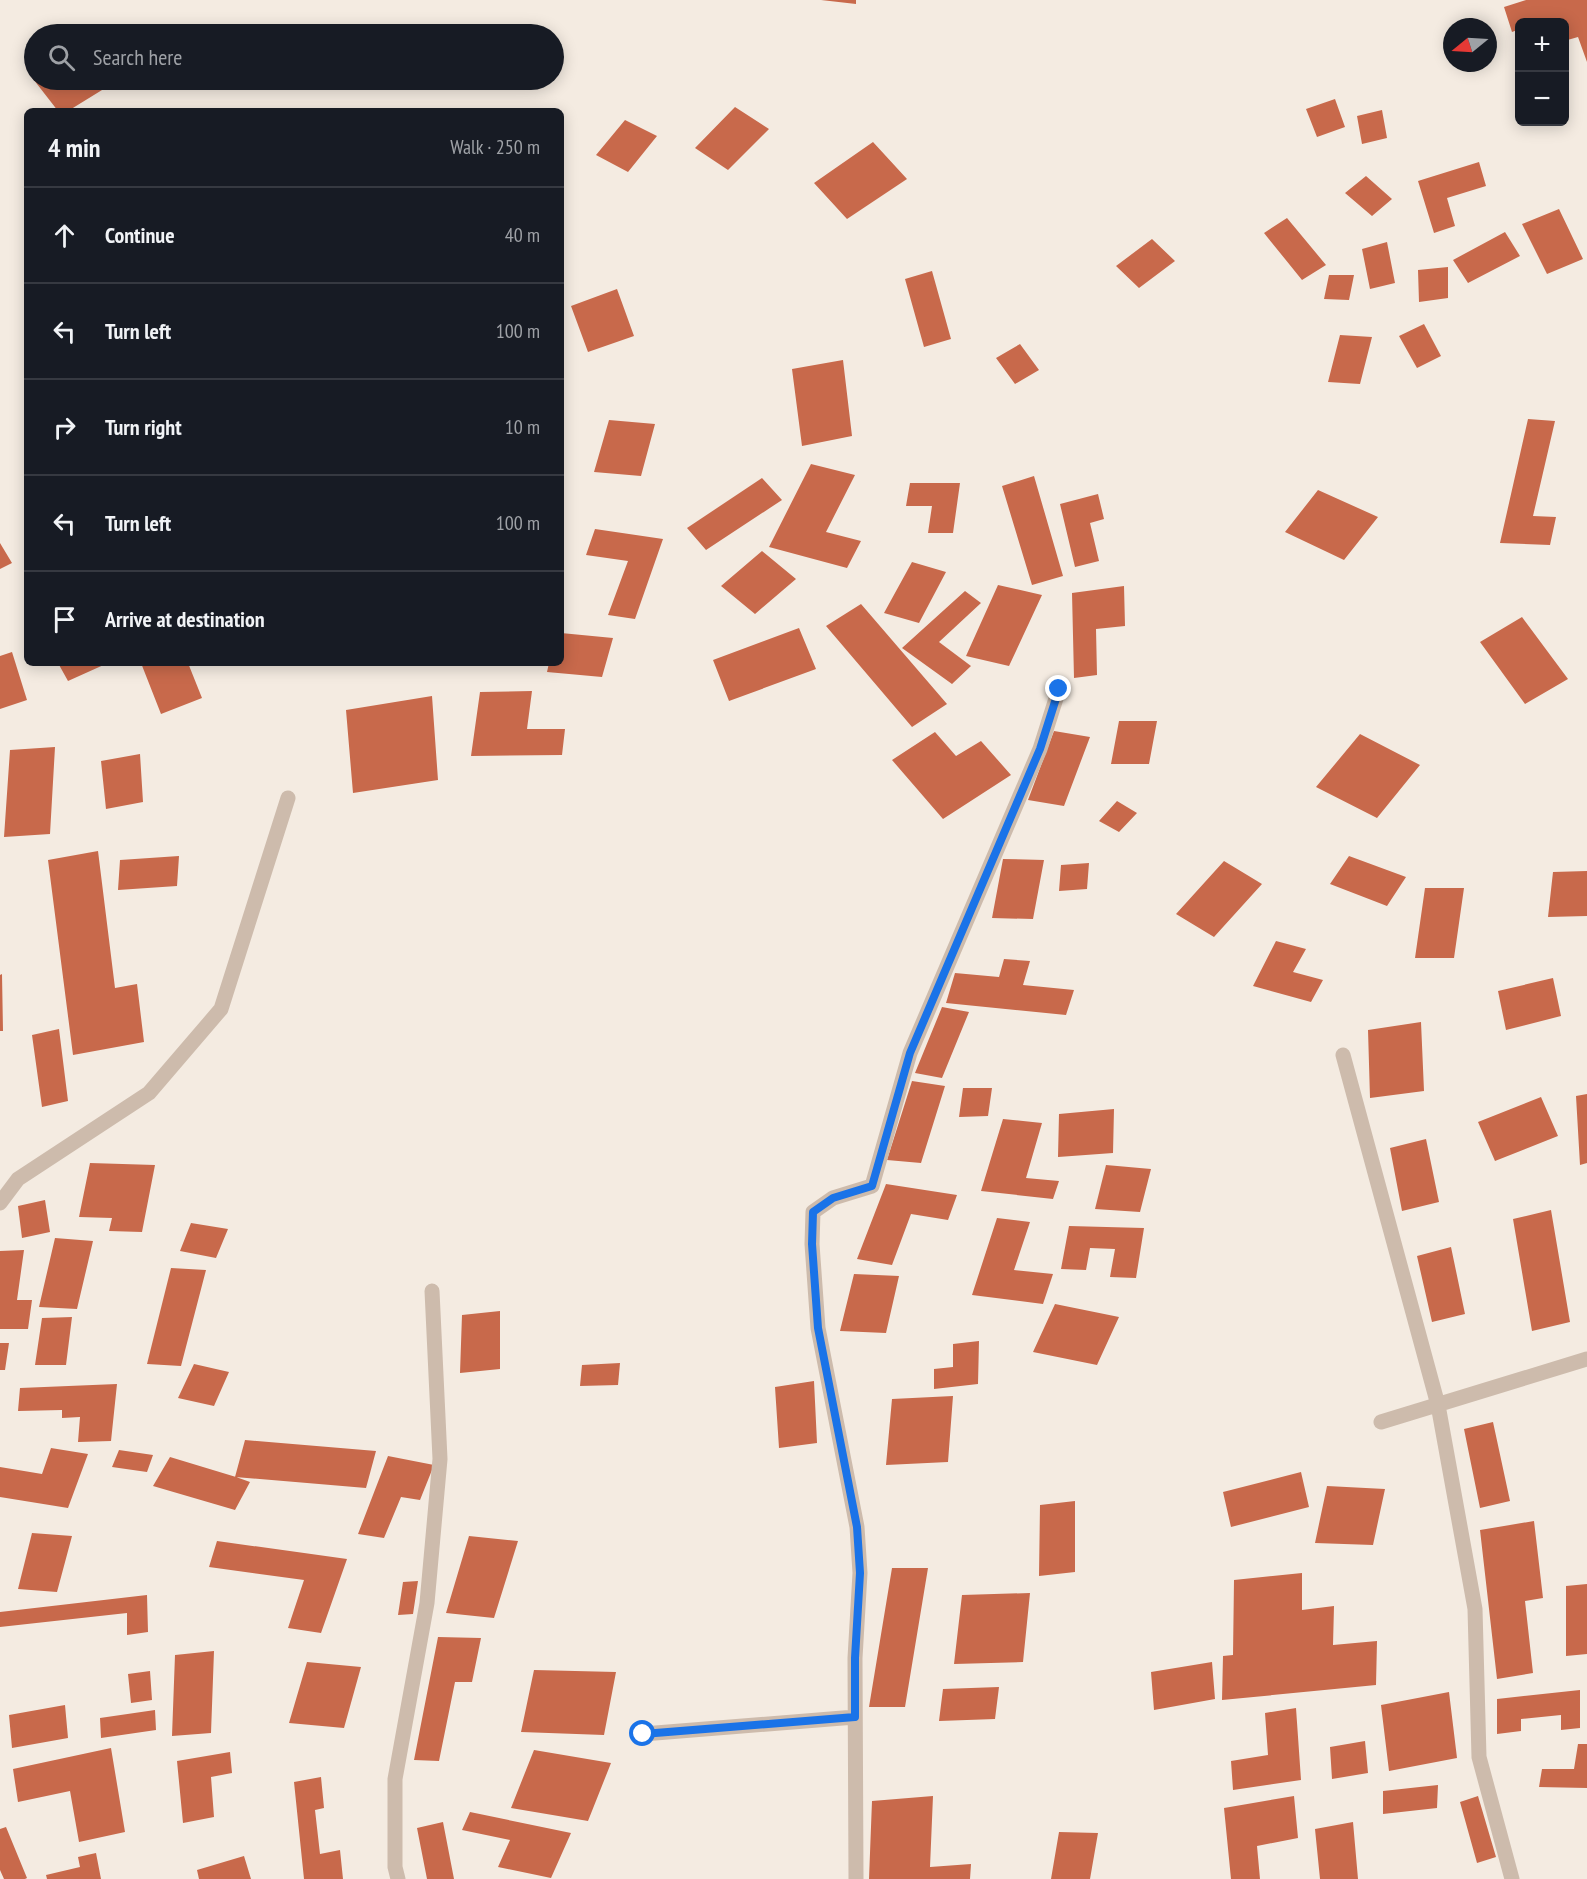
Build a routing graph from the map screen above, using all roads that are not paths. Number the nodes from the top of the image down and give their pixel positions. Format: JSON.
{"nodes":[{"id":1,"x":1059,"y":689,"type":"dead end"},
{"id":2,"x":288,"y":798,"type":"dead end"},
{"id":3,"x":1343,"y":1055,"type":"dead end"},
{"id":4,"x":0,"y":1203,"type":"edge"},
{"id":5,"x":432,"y":1291,"type":"dead end"},
{"id":6,"x":1587,"y":1359,"type":"edge"},
{"id":7,"x":1438,"y":1405,"type":"junction"},
{"id":8,"x":1382,"y":1422,"type":"dead end"},
{"id":9,"x":855,"y":1717,"type":"junction"},
{"id":10,"x":643,"y":1734,"type":"dead end"},
{"id":11,"x":398,"y":1879,"type":"edge"},
{"id":12,"x":856,"y":1879,"type":"edge"},
{"id":13,"x":1512,"y":1879,"type":"edge"}],
"edges":[{"from":1,"to":9,"type":"street"},
{"from":2,"to":4,"type":"street"},
{"from":3,"to":7,"type":"street"},
{"from":5,"to":11,"type":"street"},
{"from":6,"to":7,"type":"street"},
{"from":7,"to":8,"type":"street"},
{"from":7,"to":13,"type":"street"},
{"from":9,"to":10,"type":"street"},
{"from":9,"to":12,"type":"street"}]}
